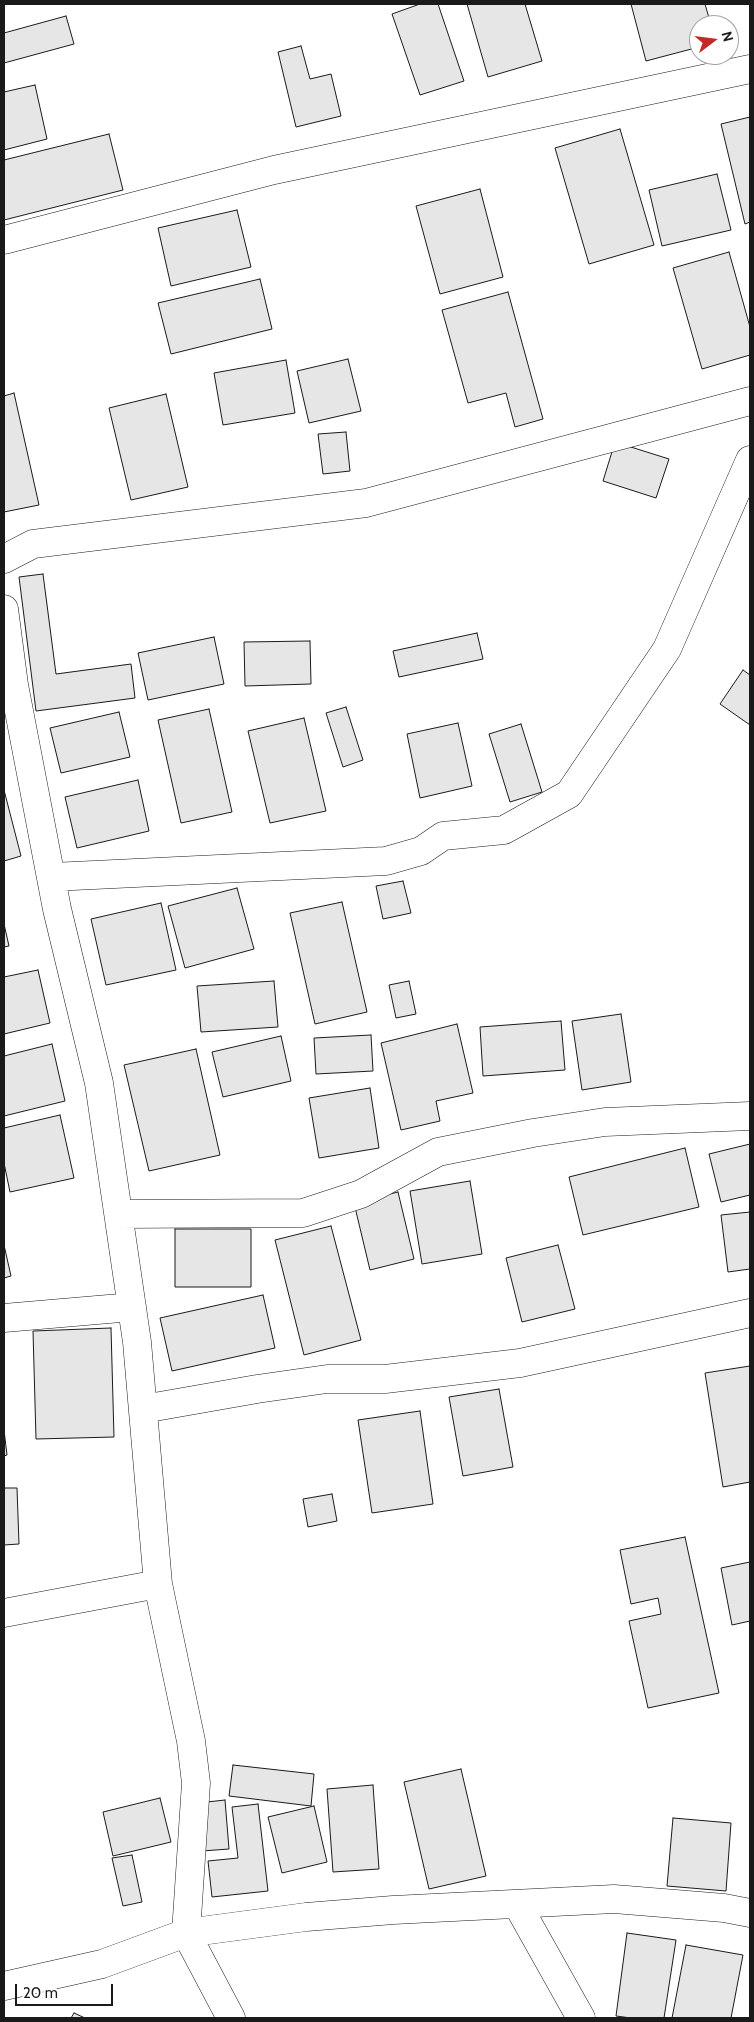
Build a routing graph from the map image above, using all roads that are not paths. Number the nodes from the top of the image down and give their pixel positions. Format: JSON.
{"nodes":[{"id":1,"x":750,"y":69,"type":"edge"},
{"id":2,"x":4,"y":240,"type":"edge"},
{"id":3,"x":750,"y":401,"type":"edge"},
{"id":4,"x":750,"y":460,"type":"edge"},
{"id":5,"x":4,"y":559,"type":"edge"},
{"id":6,"x":4,"y":609,"type":"edge"},
{"id":7,"x":52,"y":877,"type":"junction"},
{"id":8,"x":750,"y":1116,"type":"edge"},
{"id":9,"x":119,"y":1214,"type":"junction"},
{"id":10,"x":132,"y":1306,"type":"junction"},
{"id":11,"x":750,"y":1313,"type":"edge"},
{"id":12,"x":4,"y":1318,"type":"edge"},
{"id":13,"x":143,"y":1409,"type":"junction"},
{"id":14,"x":158,"y":1584,"type":"junction"},
{"id":15,"x":4,"y":1613,"type":"edge"},
{"id":16,"x":516,"y":1904,"type":"junction"},
{"id":17,"x":750,"y":1913,"type":"edge"},
{"id":18,"x":186,"y":1933,"type":"junction"},
{"id":19,"x":4,"y":1986,"type":"edge"},
{"id":20,"x":231,"y":2018,"type":"edge"},
{"id":21,"x":581,"y":2018,"type":"edge"}],
"edges":[{"from":1,"to":2,"type":"street"},
{"from":3,"to":5,"type":"street"},
{"from":4,"to":7,"type":"street"},
{"from":6,"to":7,"type":"street"},
{"from":7,"to":9,"type":"street"},
{"from":8,"to":9,"type":"street"},
{"from":9,"to":10,"type":"street"},
{"from":10,"to":12,"type":"street"},
{"from":10,"to":13,"type":"street"},
{"from":11,"to":13,"type":"street"},
{"from":13,"to":14,"type":"street"},
{"from":14,"to":15,"type":"street"},
{"from":14,"to":18,"type":"street"},
{"from":16,"to":17,"type":"street"},
{"from":16,"to":18,"type":"street"},
{"from":16,"to":21,"type":"street"},
{"from":18,"to":19,"type":"street"},
{"from":18,"to":20,"type":"street"}]}
